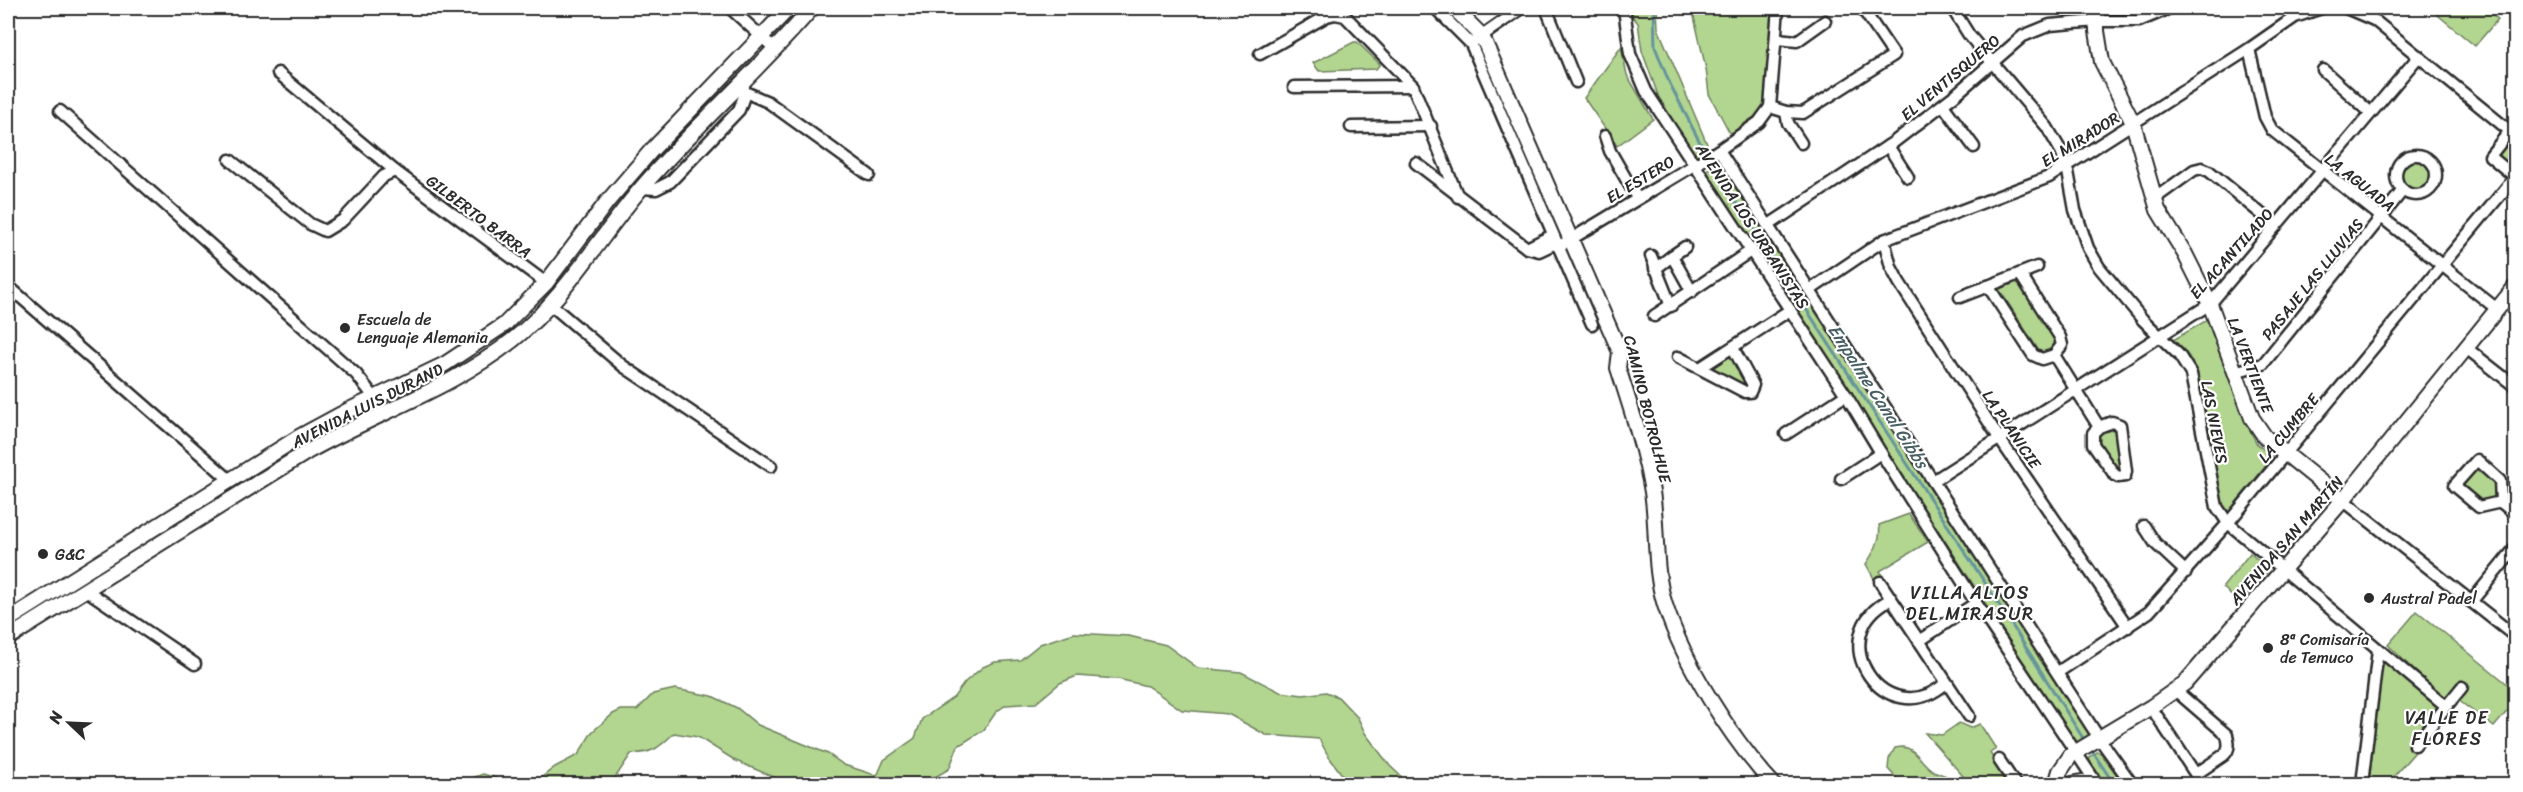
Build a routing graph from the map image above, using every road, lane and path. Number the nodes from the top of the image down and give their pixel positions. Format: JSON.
{"nodes":[{"id":1,"x":730,"y":8,"type":"edge"},
{"id":2,"x":789,"y":8,"type":"edge"},
{"id":3,"x":812,"y":8,"type":"edge"},
{"id":4,"x":1435,"y":8,"type":"edge"},
{"id":5,"x":1454,"y":8,"type":"edge"},
{"id":6,"x":1522,"y":8,"type":"edge"},
{"id":7,"x":1546,"y":8,"type":"edge"},
{"id":8,"x":1624,"y":8,"type":"edge"},
{"id":9,"x":1778,"y":8,"type":"edge"},
{"id":10,"x":1862,"y":8,"type":"edge"},
{"id":11,"x":1952,"y":8,"type":"edge"},
{"id":12,"x":2170,"y":8,"type":"edge"},
{"id":13,"x":2322,"y":8,"type":"edge"},
{"id":14,"x":2346,"y":8,"type":"edge"},
{"id":15,"x":2097,"y":14,"type":"edge"},
{"id":16,"x":1825,"y":21,"type":"dead end"},
{"id":17,"x":763,"y":36,"type":"junction"},
{"id":18,"x":1777,"y":39,"type":"junction"},
{"id":19,"x":1476,"y":40,"type":"junction"},
{"id":20,"x":775,"y":49,"type":"junction"},
{"id":21,"x":2249,"y":50,"type":"junction"},
{"id":22,"x":1260,"y":54,"type":"dead end"},
{"id":23,"x":2420,"y":56,"type":"junction"},
{"id":24,"x":1992,"y":61,"type":"junction"},
{"id":25,"x":2323,"y":70,"type":"dead end"},
{"id":26,"x":278,"y":73,"type":"dead end"},
{"id":27,"x":721,"y":77,"type":"junction"},
{"id":28,"x":1576,"y":82,"type":"dead end"},
{"id":29,"x":744,"y":86,"type":"junction"},
{"id":30,"x":1413,"y":86,"type":"junction"},
{"id":31,"x":1294,"y":87,"type":"dead end"},
{"id":32,"x":1943,"y":105,"type":"junction"},
{"id":33,"x":1770,"y":107,"type":"junction"},
{"id":34,"x":60,"y":111,"type":"dead end"},
{"id":35,"x":1786,"y":112,"type":"junction"},
{"id":36,"x":2371,"y":113,"type":"junction"},
{"id":37,"x":2133,"y":123,"type":"junction"},
{"id":38,"x":1431,"y":126,"type":"junction"},
{"id":39,"x":1351,"y":127,"type":"dead end"},
{"id":40,"x":2512,"y":134,"type":"edge"},
{"id":41,"x":1605,"y":136,"type":"dead end"},
{"id":42,"x":1801,"y":143,"type":"dead end"},
{"id":43,"x":1888,"y":146,"type":"junction"},
{"id":44,"x":1974,"y":147,"type":"dead end"},
{"id":45,"x":1716,"y":152,"type":"junction"},
{"id":46,"x":230,"y":160,"type":"dead end"},
{"id":47,"x":1416,"y":163,"type":"dead end"},
{"id":48,"x":1697,"y":163,"type":"junction"},
{"id":49,"x":640,"y":164,"type":"junction"},
{"id":50,"x":2067,"y":166,"type":"junction"},
{"id":51,"x":395,"y":171,"type":"junction"},
{"id":52,"x":2322,"y":171,"type":"junction"},
{"id":53,"x":869,"y":175,"type":"dead end"},
{"id":54,"x":2515,"y":176,"type":"edge"},
{"id":55,"x":1908,"y":177,"type":"dead end"},
{"id":56,"x":641,"y":188,"type":"junction"},
{"id":57,"x":2403,"y":190,"type":"dead end"},
{"id":58,"x":1458,"y":197,"type":"junction"},
{"id":59,"x":1637,"y":198,"type":"junction"},
{"id":60,"x":2154,"y":199,"type":"junction"},
{"id":61,"x":2381,"y":218,"type":"junction"},
{"id":62,"x":1769,"y":225,"type":"junction"},
{"id":63,"x":2276,"y":226,"type":"junction"},
{"id":64,"x":1571,"y":240,"type":"junction"},
{"id":65,"x":1884,"y":240,"type":"junction"},
{"id":66,"x":1556,"y":242,"type":"junction"},
{"id":67,"x":1685,"y":247,"type":"dead end"},
{"id":68,"x":1527,"y":248,"type":"junction"},
{"id":69,"x":1752,"y":250,"type":"junction"},
{"id":70,"x":1651,"y":256,"type":"dead end"},
{"id":71,"x":1672,"y":256,"type":"junction"},
{"id":72,"x":2443,"y":266,"type":"junction"},
{"id":73,"x":2037,"y":267,"type":"dead end"},
{"id":74,"x":1655,"y":268,"type":"junction"},
{"id":75,"x":2020,"y":274,"type":"junction"},
{"id":76,"x":546,"y":284,"type":"junction"},
{"id":77,"x":8,"y":286,"type":"edge"},
{"id":78,"x":1988,"y":286,"type":"junction"},
{"id":79,"x":2515,"y":286,"type":"edge"},
{"id":80,"x":1810,"y":290,"type":"junction"},
{"id":81,"x":1692,"y":292,"type":"junction"},
{"id":82,"x":1960,"y":297,"type":"dead end"},
{"id":83,"x":550,"y":304,"type":"junction"},
{"id":84,"x":2210,"y":304,"type":"junction"},
{"id":85,"x":1671,"y":306,"type":"junction"},
{"id":86,"x":2497,"y":309,"type":"junction"},
{"id":87,"x":1790,"y":310,"type":"junction"},
{"id":88,"x":1654,"y":316,"type":"dead end"},
{"id":89,"x":1592,"y":324,"type":"dead end"},
{"id":90,"x":2160,"y":337,"type":"junction"},
{"id":91,"x":2465,"y":347,"type":"junction"},
{"id":92,"x":1733,"y":348,"type":"junction"},
{"id":93,"x":2054,"y":355,"type":"junction"},
{"id":94,"x":1678,"y":357,"type":"dead end"},
{"id":95,"x":1701,"y":368,"type":"junction"},
{"id":96,"x":2234,"y":372,"type":"junction"},
{"id":97,"x":2516,"y":387,"type":"edge"},
{"id":98,"x":2075,"y":389,"type":"junction"},
{"id":99,"x":1846,"y":395,"type":"junction"},
{"id":100,"x":374,"y":398,"type":"junction"},
{"id":101,"x":2099,"y":427,"type":"junction"},
{"id":102,"x":1786,"y":434,"type":"dead end"},
{"id":103,"x":1999,"y":438,"type":"junction"},
{"id":104,"x":1881,"y":453,"type":"junction"},
{"id":105,"x":2285,"y":454,"type":"junction"},
{"id":106,"x":771,"y":466,"type":"dead end"},
{"id":107,"x":1841,"y":479,"type":"dead end"},
{"id":108,"x":230,"y":480,"type":"junction"},
{"id":109,"x":1933,"y":481,"type":"junction"},
{"id":110,"x":2343,"y":500,"type":"junction"},
{"id":111,"x":2501,"y":502,"type":"junction"},
{"id":112,"x":2516,"y":515,"type":"edge"},
{"id":113,"x":2228,"y":523,"type":"junction"},
{"id":114,"x":2144,"y":526,"type":"dead end"},
{"id":115,"x":2516,"y":548,"type":"edge"},
{"id":116,"x":2282,"y":570,"type":"junction"},
{"id":117,"x":2186,"y":572,"type":"junction"},
{"id":118,"x":1880,"y":582,"type":"dead end"},
{"id":119,"x":86,"y":590,"type":"junction"},
{"id":120,"x":1892,"y":599,"type":"junction"},
{"id":121,"x":2471,"y":602,"type":"junction"},
{"id":122,"x":1976,"y":603,"type":"junction"},
{"id":123,"x":8,"y":621,"type":"edge"},
{"id":124,"x":2128,"y":627,"type":"junction"},
{"id":125,"x":8,"y":638,"type":"edge"},
{"id":126,"x":2516,"y":638,"type":"edge"},
{"id":127,"x":1919,"y":641,"type":"junction"},
{"id":128,"x":2378,"y":650,"type":"junction"},
{"id":129,"x":195,"y":664,"type":"dead end"},
{"id":130,"x":2058,"y":672,"type":"junction"},
{"id":131,"x":1946,"y":682,"type":"junction"},
{"id":132,"x":2462,"y":687,"type":"dead end"},
{"id":133,"x":2175,"y":690,"type":"junction"},
{"id":134,"x":2151,"y":706,"type":"junction"},
{"id":135,"x":2446,"y":706,"type":"junction"},
{"id":136,"x":1969,"y":716,"type":"dead end"},
{"id":137,"x":2097,"y":739,"type":"junction"},
{"id":138,"x":2415,"y":745,"type":"dead end"},
{"id":139,"x":2079,"y":750,"type":"junction"},
{"id":140,"x":1999,"y":759,"type":"dead end"},
{"id":141,"x":2196,"y":774,"type":"junction"},
{"id":142,"x":1773,"y":784,"type":"edge"},
{"id":143,"x":2015,"y":784,"type":"edge"},
{"id":144,"x":2056,"y":784,"type":"edge"},
{"id":145,"x":2072,"y":784,"type":"edge"},
{"id":146,"x":2096,"y":784,"type":"edge"},
{"id":147,"x":2132,"y":784,"type":"edge"},
{"id":148,"x":2202,"y":784,"type":"edge"},
{"id":149,"x":2362,"y":784,"type":"edge"}],
"edges":[{"from":1,"to":17,"type":"street"},
{"from":2,"to":17,"type":"street","name":"AVENIDA LUIS DURAND"},
{"from":3,"to":20,"type":"street","name":"AVENIDA LUIS DURAND"},
{"from":4,"to":19,"type":"street","name":"CAMINO BOTROLHUE"},
{"from":5,"to":19,"type":"street","name":"CAMINO BOTROLHUE"},
{"from":6,"to":19,"type":"street"},
{"from":7,"to":28,"type":"street"},
{"from":8,"to":48,"type":"street","name":"AVENIDA LOS URBANISTAS"},
{"from":9,"to":18,"type":"street"},
{"from":10,"to":35,"type":"street"},
{"from":11,"to":24,"type":"street","name":"LAS NIEVES"},
{"from":12,"to":15,"type":"street","name":"EL VENTISQUERO"},
{"from":13,"to":21,"type":"street","name":"EL MIRADOR"},
{"from":14,"to":23,"type":"street"},
{"from":15,"to":24,"type":"street","name":"EL VENTISQUERO"},
{"from":15,"to":37,"type":"street","name":"LA VERTIENTE"},
{"from":16,"to":18,"type":"street"},
{"from":17,"to":20,"type":"street"},
{"from":17,"to":27,"type":"street","name":"AVENIDA LUIS DURAND"},
{"from":18,"to":33,"type":"street"},
{"from":19,"to":64,"type":"street","name":"CAMINO BOTROLHUE"},
{"from":19,"to":66,"type":"street","name":"CAMINO BOTROLHUE"},
{"from":20,"to":29,"type":"street","name":"AVENIDA LUIS DURAND"},
{"from":21,"to":37,"type":"street","name":"EL MIRADOR"},
{"from":21,"to":52,"type":"street","name":"LA AGUADA"},
{"from":22,"to":30,"type":"street"},
{"from":23,"to":36,"type":"street","name":"EL ACANTILADO"},
{"from":23,"to":40,"type":"street"},
{"from":24,"to":32,"type":"street","name":"EL VENTISQUERO"},
{"from":24,"to":50,"type":"street","name":"LAS NIEVES"},
{"from":25,"to":36,"type":"street"},
{"from":26,"to":51,"type":"street","name":"GILBERTO BARRA"},
{"from":27,"to":29,"type":"street"},
{"from":27,"to":49,"type":"street","name":"AVENIDA LUIS DURAND"},
{"from":29,"to":53,"type":"street"},
{"from":29,"to":56,"type":"street","name":"AVENIDA LUIS DURAND"},
{"from":30,"to":31,"type":"street"},
{"from":30,"to":38,"type":"street"},
{"from":32,"to":43,"type":"street","name":"EL VENTISQUERO"},
{"from":32,"to":44,"type":"street"},
{"from":33,"to":35,"type":"street"},
{"from":33,"to":45,"type":"street","name":"EL ESTERO"},
{"from":34,"to":100,"type":"street"},
{"from":35,"to":42,"type":"street"},
{"from":36,"to":52,"type":"street","name":"EL ACANTILADO"},
{"from":37,"to":50,"type":"street","name":"EL MIRADOR"},
{"from":37,"to":60,"type":"street","name":"LA VERTIENTE"},
{"from":38,"to":39,"type":"street"},
{"from":38,"to":58,"type":"street"},
{"from":40,"to":54,"type":"street"},
{"from":41,"to":59,"type":"street"},
{"from":43,"to":55,"type":"street"},
{"from":43,"to":62,"type":"street","name":"EL VENTISQUERO"},
{"from":45,"to":48,"type":"street","name":"EL ESTERO"},
{"from":45,"to":62,"type":"street","name":"AVENIDA LOS URBANISTAS"},
{"from":46,"to":51,"type":"street"},
{"from":47,"to":58,"type":"street"},
{"from":48,"to":59,"type":"street","name":"EL ESTERO"},
{"from":48,"to":69,"type":"street","name":"AVENIDA LOS URBANISTAS"},
{"from":49,"to":56,"type":"street"},
{"from":49,"to":76,"type":"street","name":"AVENIDA LUIS DURAND"},
{"from":50,"to":65,"type":"street","name":"EL MIRADOR"},
{"from":50,"to":90,"type":"street","name":"LAS NIEVES"},
{"from":51,"to":76,"type":"street","name":"GILBERTO BARRA"},
{"from":52,"to":61,"type":"street","name":"LA AGUADA"},
{"from":52,"to":63,"type":"street","name":"EL ACANTILADO"},
{"from":54,"to":72,"type":"street","name":"LA CUMBRE"},
{"from":56,"to":83,"type":"street","name":"AVENIDA LUIS DURAND"},
{"from":57,"to":61,"type":"street","name":"PASAJE LAS LLUVIAS"},
{"from":58,"to":68,"type":"street"},
{"from":59,"to":64,"type":"street","name":"EL ESTERO"},
{"from":60,"to":63,"type":"street"},
{"from":60,"to":84,"type":"street","name":"LA VERTIENTE"},
{"from":61,"to":72,"type":"street","name":"LA AGUADA"},
{"from":61,"to":96,"type":"street","name":"PASAJE LAS LLUVIAS"},
{"from":62,"to":80,"type":"street","name":"AVENIDA LOS URBANISTAS"},
{"from":63,"to":84,"type":"street","name":"EL ACANTILADO"},
{"from":64,"to":66,"type":"street","name":"EL ESTERO"},
{"from":64,"to":142,"type":"street","name":"CAMINO BOTROLHUE"},
{"from":65,"to":80,"type":"street","name":"EL MIRADOR"},
{"from":65,"to":103,"type":"street","name":"LA PLANICIE"},
{"from":66,"to":68,"type":"street"},
{"from":66,"to":68,"type":"street"},
{"from":66,"to":89,"type":"street","name":"CAMINO BOTROLHUE"},
{"from":67,"to":71,"type":"street"},
{"from":69,"to":81,"type":"street"},
{"from":69,"to":87,"type":"street","name":"AVENIDA LOS URBANISTAS"},
{"from":70,"to":74,"type":"street"},
{"from":71,"to":74,"type":"street"},
{"from":71,"to":81,"type":"street"},
{"from":72,"to":86,"type":"street","name":"LA AGUADA"},
{"from":72,"to":105,"type":"street","name":"LA CUMBRE"},
{"from":73,"to":75,"type":"street"},
{"from":74,"to":85,"type":"street"},
{"from":75,"to":78,"type":"street"},
{"from":75,"to":93,"type":"street"},
{"from":76,"to":100,"type":"street","name":"AVENIDA LUIS DURAND"},
{"from":77,"to":108,"type":"street"},
{"from":78,"to":82,"type":"street"},
{"from":78,"to":93,"type":"street"},
{"from":79,"to":86,"type":"street","name":"AVENIDA SAN MARTÍN"},
{"from":80,"to":109,"type":"street","name":"AVENIDA LOS URBANISTAS"},
{"from":81,"to":85,"type":"street"},
{"from":83,"to":106,"type":"street"},
{"from":83,"to":119,"type":"street","name":"AVENIDA LUIS DURAND"},
{"from":84,"to":90,"type":"street","name":"EL ACANTILADO"},
{"from":84,"to":96,"type":"street","name":"LA VERTIENTE"},
{"from":85,"to":88,"type":"street"},
{"from":86,"to":91,"type":"street","name":"AVENIDA SAN MARTÍN"},
{"from":87,"to":92,"type":"street"},
{"from":87,"to":99,"type":"street","name":"AVENIDA LOS URBANISTAS"},
{"from":90,"to":98,"type":"street","name":"EL ACANTILADO"},
{"from":90,"to":113,"type":"street","name":"LAS NIEVES"},
{"from":91,"to":97,"type":"street"},
{"from":91,"to":110,"type":"street","name":"AVENIDA SAN MARTÍN"},
{"from":92,"to":95,"type":"street"},
{"from":92,"to":95,"type":"street"},
{"from":93,"to":98,"type":"street"},
{"from":94,"to":95,"type":"street"},
{"from":96,"to":105,"type":"street","name":"LA VERTIENTE"},
{"from":98,"to":101,"type":"street"},
{"from":98,"to":103,"type":"street","name":"EL ACANTILADO"},
{"from":99,"to":102,"type":"street"},
{"from":99,"to":104,"type":"street","name":"AVENIDA LOS URBANISTAS"},
{"from":100,"to":108,"type":"street","name":"AVENIDA LUIS DURAND"},
{"from":101,"to":101,"type":"street"},
{"from":103,"to":109,"type":"street","name":"EL ACANTILADO"},
{"from":103,"to":124,"type":"street","name":"LA PLANICIE"},
{"from":104,"to":107,"type":"street"},
{"from":104,"to":122,"type":"street","name":"AVENIDA LOS URBANISTAS"},
{"from":105,"to":110,"type":"street","name":"LA VERTIENTE"},
{"from":105,"to":113,"type":"street","name":"LA CUMBRE"},
{"from":108,"to":123,"type":"street","name":"AVENIDA LUIS DURAND"},
{"from":109,"to":130,"type":"street","name":"AVENIDA LOS URBANISTAS"},
{"from":110,"to":116,"type":"street","name":"AVENIDA SAN MARTÍN"},
{"from":110,"to":121,"type":"street","name":"LA VERTIENTE"},
{"from":111,"to":111,"type":"street"},
{"from":111,"to":112,"type":"street"},
{"from":113,"to":116,"type":"street","name":"LAS NIEVES"},
{"from":113,"to":117,"type":"street","name":"LA CUMBRE"},
{"from":114,"to":117,"type":"street"},
{"from":115,"to":121,"type":"street"},
{"from":116,"to":128,"type":"street","name":"LAS NIEVES"},
{"from":116,"to":133,"type":"street","name":"AVENIDA SAN MARTÍN"},
{"from":117,"to":124,"type":"street","name":"LA CUMBRE"},
{"from":118,"to":120,"type":"street"},
{"from":119,"to":125,"type":"street","name":"AVENIDA LUIS DURAND"},
{"from":119,"to":129,"type":"street"},
{"from":120,"to":127,"type":"street"},
{"from":120,"to":131,"type":"street"},
{"from":121,"to":126,"type":"street","name":"LA VERTIENTE"},
{"from":122,"to":127,"type":"street"},
{"from":122,"to":139,"type":"street","name":"AVENIDA LOS URBANISTAS"},
{"from":124,"to":130,"type":"street","name":"LA CUMBRE"},
{"from":127,"to":131,"type":"street"},
{"from":128,"to":135,"type":"street","name":"LAS NIEVES"},
{"from":128,"to":149,"type":"street"},
{"from":130,"to":137,"type":"street","name":"AVENIDA LOS URBANISTAS"},
{"from":131,"to":136,"type":"street"},
{"from":132,"to":135,"type":"street"},
{"from":133,"to":134,"type":"street","name":"AVENIDA SAN MARTÍN"},
{"from":133,"to":141,"type":"street"},
{"from":134,"to":137,"type":"street","name":"AVENIDA SAN MARTÍN"},
{"from":134,"to":141,"type":"street"},
{"from":135,"to":138,"type":"street"},
{"from":137,"to":139,"type":"street","name":"AVENIDA SAN MARTÍN"},
{"from":137,"to":147,"type":"street","name":"AVENIDA LOS URBANISTAS"},
{"from":139,"to":144,"type":"street","name":"AVENIDA SAN MARTÍN"},
{"from":139,"to":146,"type":"street","name":"AVENIDA LOS URBANISTAS"},
{"from":140,"to":143,"type":"street"},
{"from":141,"to":148,"type":"street"},
{"from":145,"to":146,"type":"street"}]}
